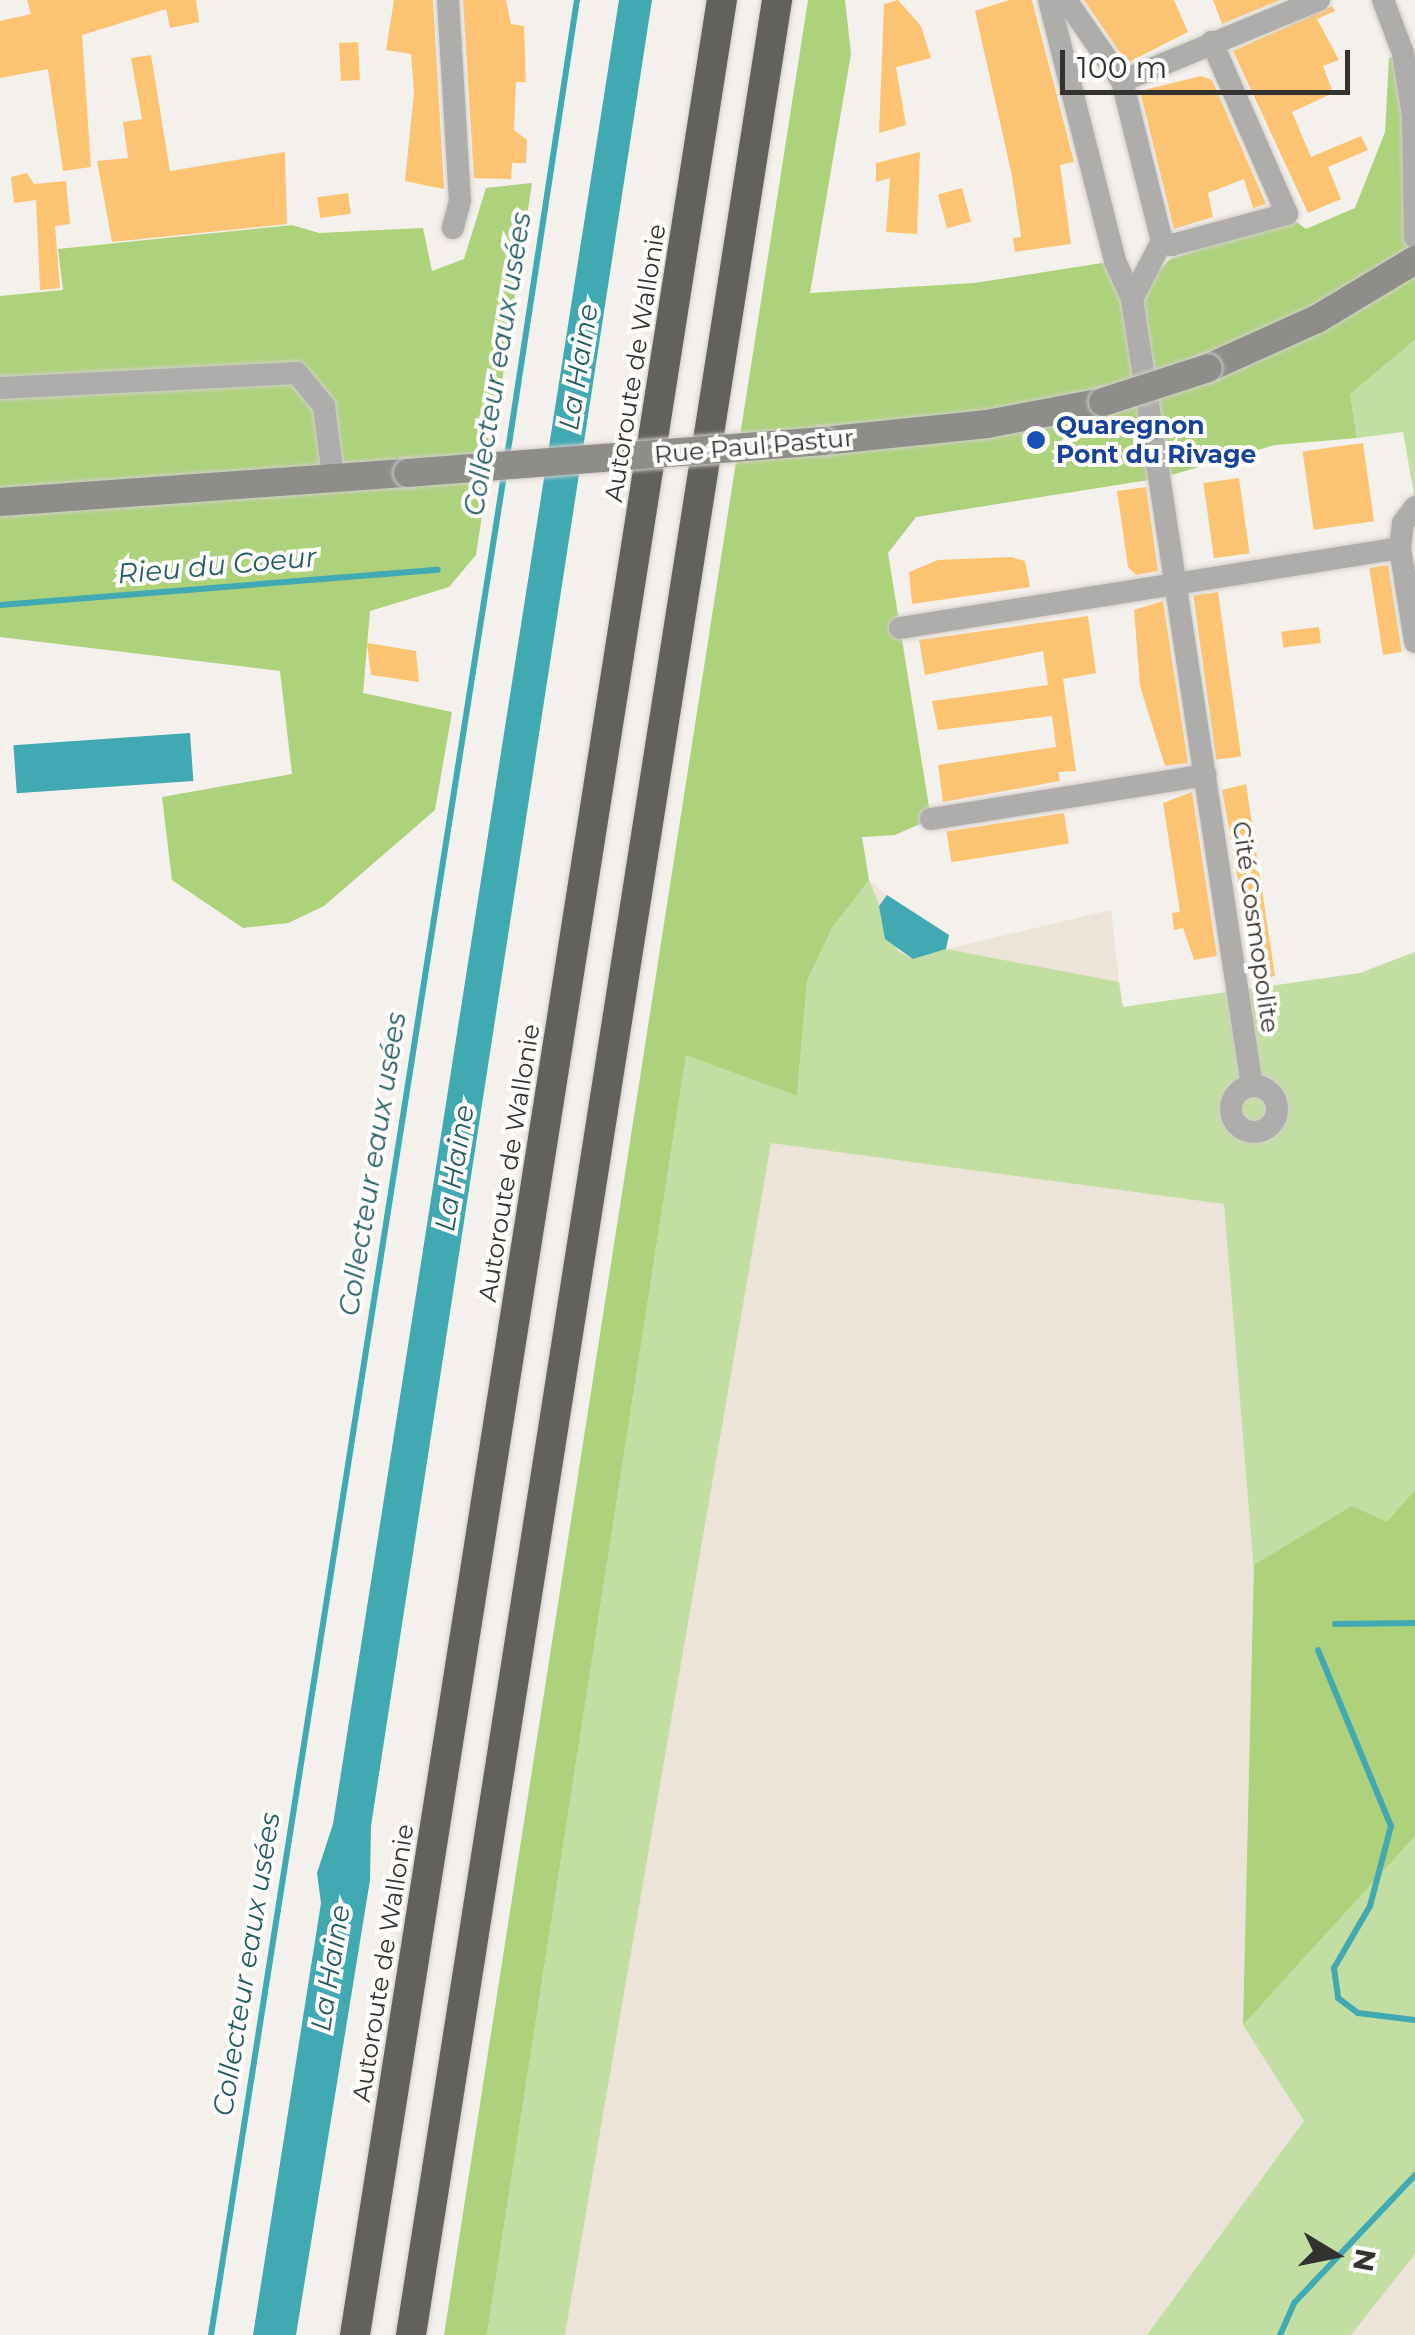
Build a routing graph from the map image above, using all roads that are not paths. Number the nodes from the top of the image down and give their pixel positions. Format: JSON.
{"nodes":[{"id":1,"x":448,"y":0,"type":"edge"},
{"id":2,"x":722,"y":0,"type":"edge"},
{"id":3,"x":777,"y":0,"type":"edge"},
{"id":4,"x":1049,"y":0,"type":"edge"},
{"id":5,"x":1066,"y":0,"type":"edge"},
{"id":6,"x":1319,"y":0,"type":"edge"},
{"id":7,"x":1383,"y":0,"type":"edge"},
{"id":8,"x":1212,"y":42,"type":"junction"},
{"id":9,"x":1122,"y":81,"type":"junction"},
{"id":10,"x":453,"y":228,"type":"dead end"},
{"id":11,"x":1415,"y":237,"type":"edge"},
{"id":12,"x":1167,"y":243,"type":"junction"},
{"id":13,"x":1415,"y":260,"type":"edge"},
{"id":14,"x":1132,"y":299,"type":"junction"},
{"id":15,"x":0,"y":388,"type":"edge"},
{"id":16,"x":333,"y":477,"type":"junction"},
{"id":17,"x":0,"y":502,"type":"edge"},
{"id":18,"x":1415,"y":507,"type":"edge"},
{"id":19,"x":1400,"y":548,"type":"junction"},
{"id":20,"x":1177,"y":584,"type":"junction"},
{"id":21,"x":900,"y":628,"type":"dead end"},
{"id":22,"x":1415,"y":642,"type":"edge"},
{"id":23,"x":1205,"y":775,"type":"junction"},
{"id":24,"x":931,"y":819,"type":"dead end"},
{"id":25,"x":1252,"y":1086,"type":"dead end"},
{"id":26,"x":355,"y":2335,"type":"edge"},
{"id":27,"x":410,"y":2335,"type":"edge"}],
"edges":[{"from":1,"to":10,"type":"street"},
{"from":2,"to":26,"type":"highway","name":"Autoroute de Wallonie"},
{"from":3,"to":27,"type":"highway"},
{"from":4,"to":14,"type":"street","name":"Cité Cosmopolite"},
{"from":5,"to":9,"type":"street"},
{"from":6,"to":8,"type":"street"},
{"from":7,"to":11,"type":"street"},
{"from":8,"to":9,"type":"street"},
{"from":8,"to":12,"type":"street"},
{"from":9,"to":12,"type":"street"},
{"from":12,"to":14,"type":"street"},
{"from":13,"to":16,"type":"main road","name":"Rue Paul Pastur","bridge":true},
{"from":14,"to":20,"type":"street","name":"Cité Cosmopolite"},
{"from":15,"to":16,"type":"street"},
{"from":16,"to":17,"type":"main road","name":"Rue Paul Pastur"},
{"from":18,"to":19,"type":"street"},
{"from":19,"to":20,"type":"street"},
{"from":19,"to":22,"type":"street"},
{"from":20,"to":21,"type":"street"},
{"from":20,"to":23,"type":"street","name":"Cité Cosmopolite"},
{"from":23,"to":24,"type":"street"},
{"from":23,"to":25,"type":"street","name":"Cité Cosmopolite"}]}
